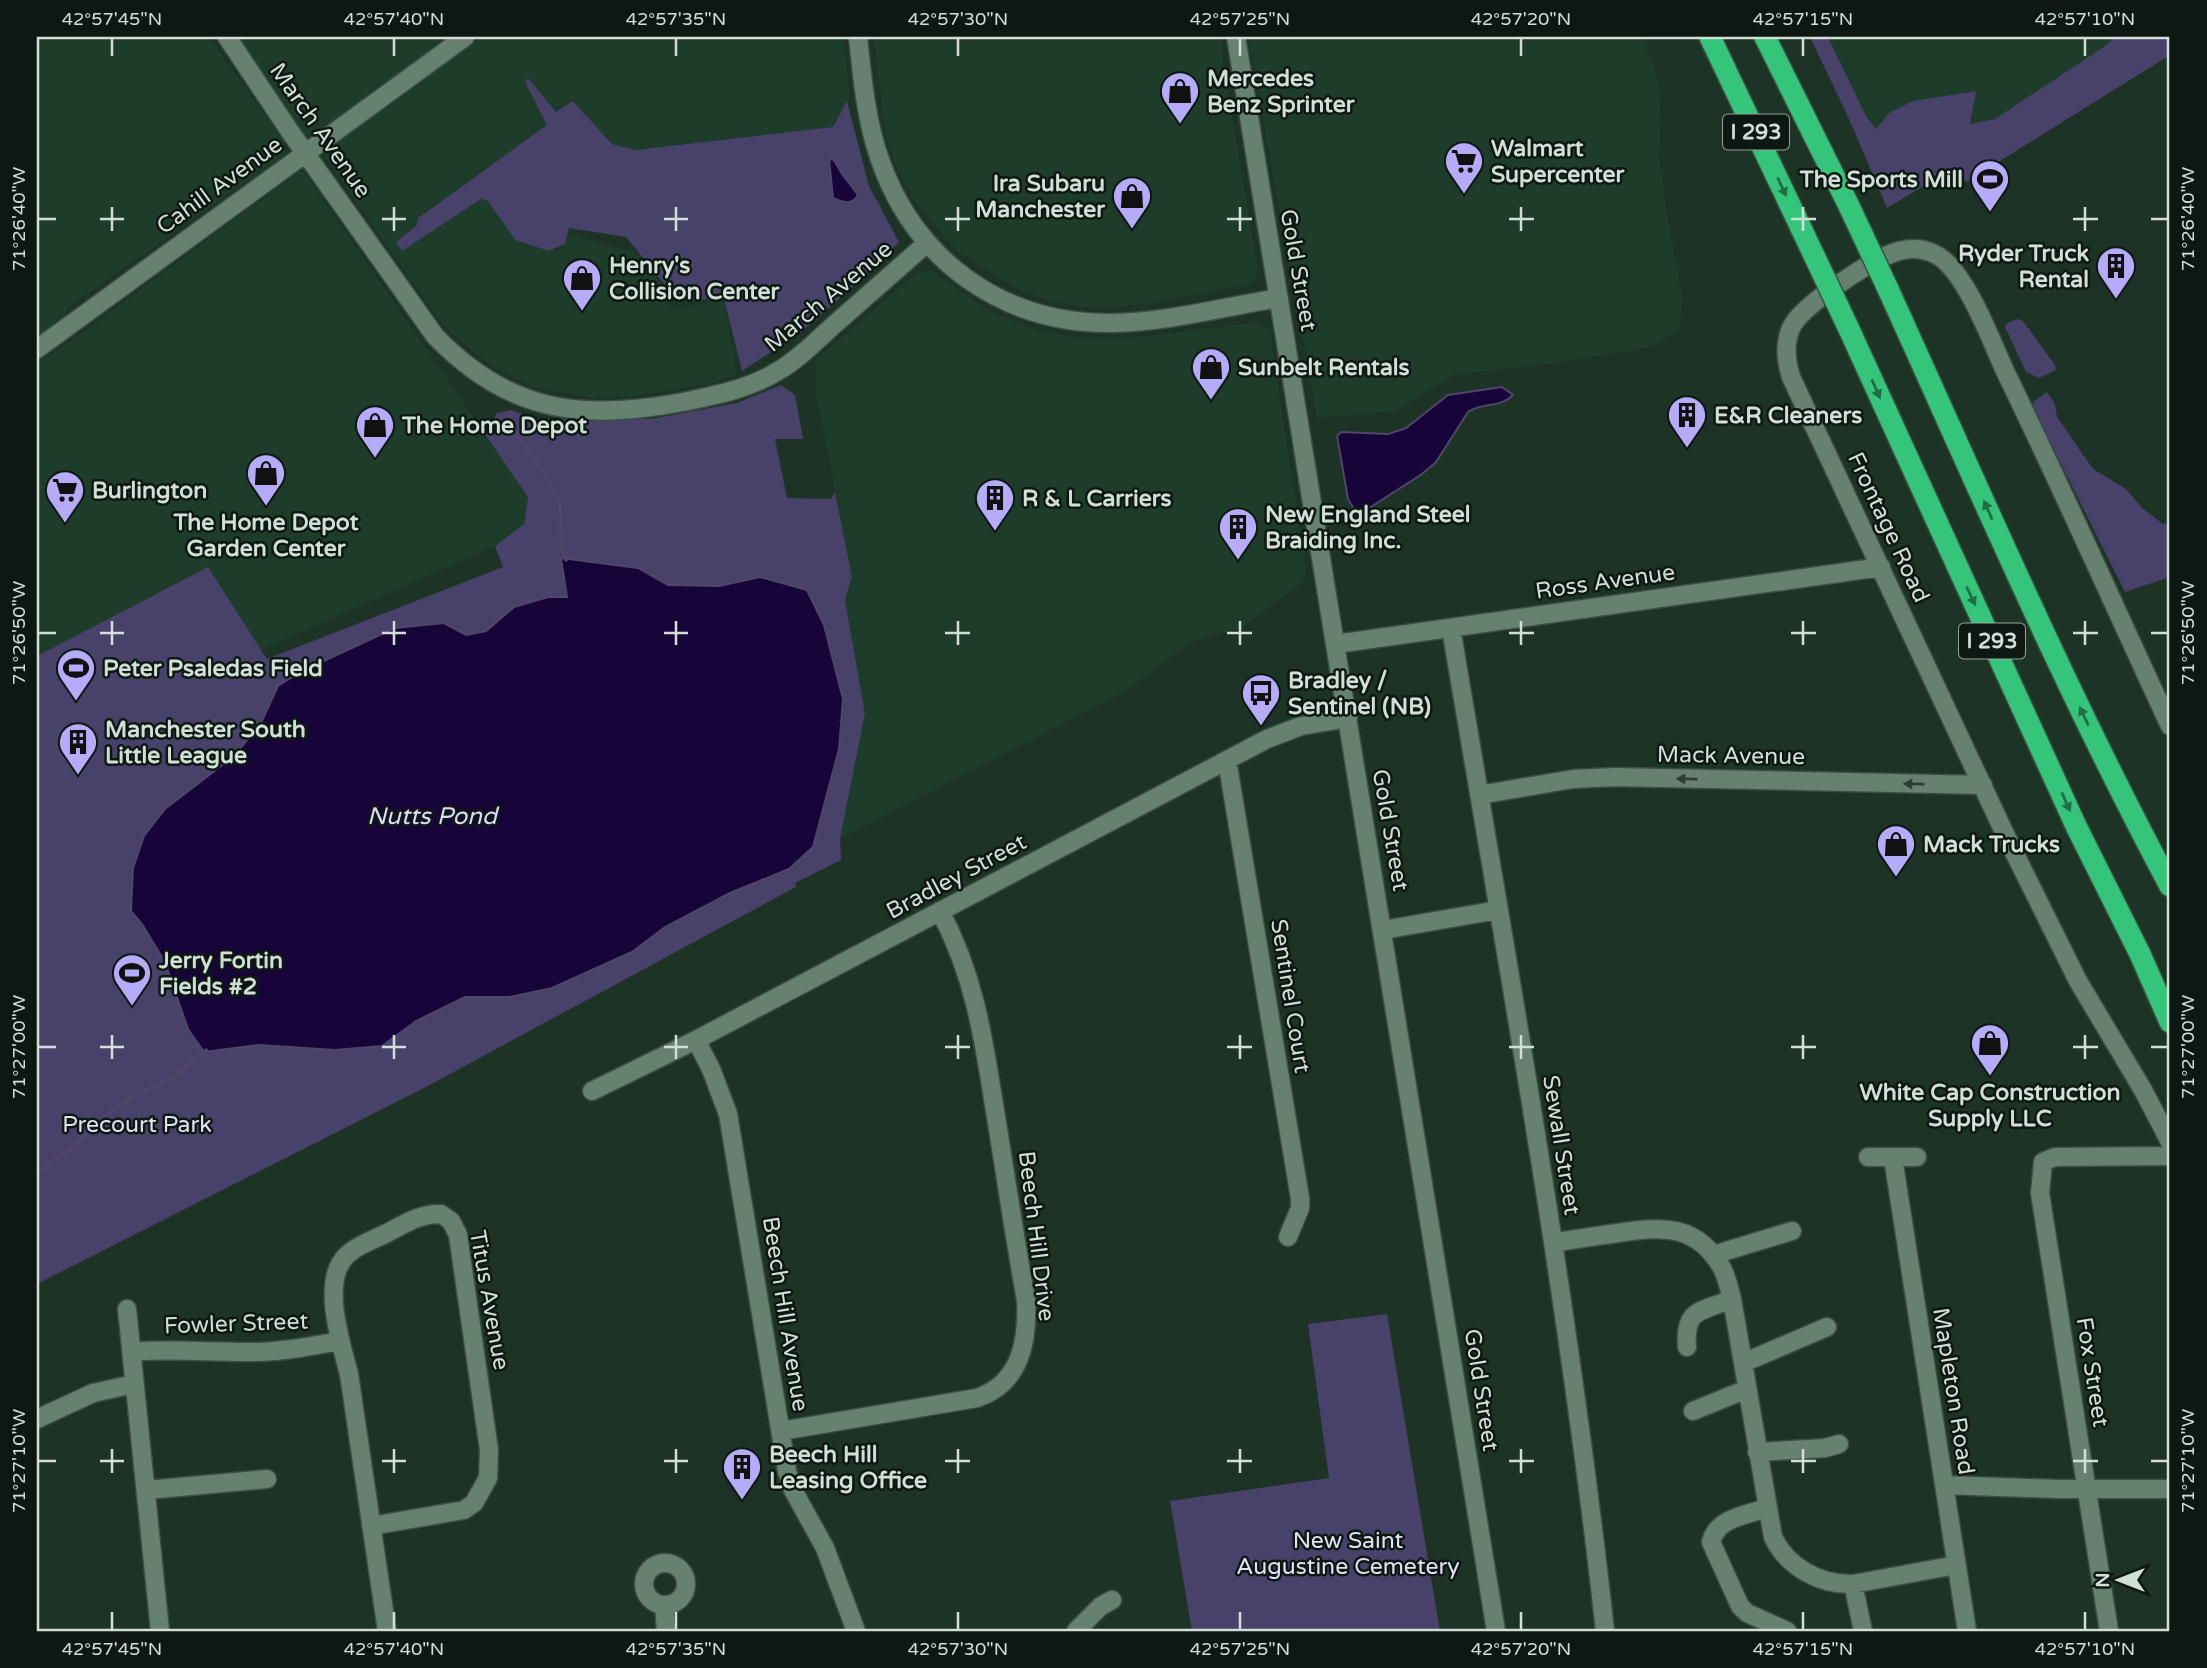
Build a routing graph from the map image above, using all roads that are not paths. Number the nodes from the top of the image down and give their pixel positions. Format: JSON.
{"nodes":[{"id":1,"x":227,"y":37,"type":"edge"},
{"id":2,"x":466,"y":37,"type":"edge"},
{"id":3,"x":858,"y":37,"type":"edge"},
{"id":4,"x":1236,"y":37,"type":"edge"},
{"id":5,"x":1710,"y":37,"type":"edge"},
{"id":6,"x":1765,"y":37,"type":"edge"},
{"id":7,"x":1781,"y":37,"type":"edge"},
{"id":8,"x":306,"y":152,"type":"junction"},
{"id":9,"x":1832,"y":170,"type":"junction"},
{"id":10,"x":927,"y":243,"type":"junction"},
{"id":11,"x":1279,"y":298,"type":"junction"},
{"id":12,"x":37,"y":349,"type":"edge"},
{"id":13,"x":1881,"y":567,"type":"junction"},
{"id":14,"x":1451,"y":628,"type":"junction"},
{"id":15,"x":1336,"y":644,"type":"junction"},
{"id":16,"x":1348,"y":718,"type":"junction"},
{"id":17,"x":2170,"y":726,"type":"edge"},
{"id":18,"x":1227,"y":760,"type":"junction"},
{"id":19,"x":1983,"y":785,"type":"junction"},
{"id":20,"x":1479,"y":795,"type":"junction"},
{"id":21,"x":2170,"y":886,"type":"edge"},
{"id":22,"x":1499,"y":910,"type":"junction"},
{"id":23,"x":940,"y":911,"type":"junction"},
{"id":24,"x":1383,"y":930,"type":"junction"},
{"id":25,"x":2140,"y":954,"type":"junction"},
{"id":26,"x":2170,"y":1000,"type":"edge"},
{"id":27,"x":2170,"y":1022,"type":"edge"},
{"id":28,"x":696,"y":1040,"type":"junction"},
{"id":29,"x":592,"y":1091,"type":"dead end"},
{"id":30,"x":2170,"y":1143,"type":"edge"},
{"id":31,"x":2170,"y":1156,"type":"edge"},
{"id":32,"x":1868,"y":1157,"type":"dead end"},
{"id":33,"x":1917,"y":1157,"type":"dead end"},
{"id":34,"x":1893,"y":1158,"type":"junction"},
{"id":35,"x":1792,"y":1231,"type":"dead end"},
{"id":36,"x":1288,"y":1237,"type":"dead end"},
{"id":37,"x":1553,"y":1242,"type":"junction"},
{"id":38,"x":1713,"y":1255,"type":"junction"},
{"id":39,"x":1732,"y":1299,"type":"junction"},
{"id":40,"x":127,"y":1309,"type":"dead end"},
{"id":41,"x":1827,"y":1328,"type":"dead end"},
{"id":42,"x":340,"y":1341,"type":"junction"},
{"id":43,"x":1687,"y":1347,"type":"dead end"},
{"id":44,"x":132,"y":1352,"type":"junction"},
{"id":45,"x":1743,"y":1363,"type":"junction"},
{"id":46,"x":134,"y":1384,"type":"junction"},
{"id":47,"x":1747,"y":1389,"type":"junction"},
{"id":48,"x":1693,"y":1411,"type":"dead end"},
{"id":49,"x":37,"y":1419,"type":"edge"},
{"id":50,"x":780,"y":1431,"type":"junction"},
{"id":51,"x":1839,"y":1444,"type":"dead end"},
{"id":52,"x":1757,"y":1452,"type":"junction"},
{"id":53,"x":267,"y":1479,"type":"dead end"},
{"id":54,"x":1944,"y":1485,"type":"junction"},
{"id":55,"x":2087,"y":1489,"type":"junction"},
{"id":56,"x":2170,"y":1489,"type":"edge"},
{"id":57,"x":147,"y":1490,"type":"junction"},
{"id":58,"x":1766,"y":1508,"type":"junction"},
{"id":59,"x":371,"y":1526,"type":"junction"},
{"id":60,"x":1956,"y":1565,"type":"junction"},
{"id":61,"x":1853,"y":1584,"type":"junction"},
{"id":62,"x":1112,"y":1600,"type":"dead end"},
{"id":63,"x":664,"y":1605,"type":"dead end"},
{"id":64,"x":160,"y":1631,"type":"edge"},
{"id":65,"x":387,"y":1631,"type":"edge"},
{"id":66,"x":666,"y":1631,"type":"edge"},
{"id":67,"x":856,"y":1631,"type":"edge"},
{"id":68,"x":1076,"y":1631,"type":"edge"},
{"id":69,"x":1496,"y":1631,"type":"edge"},
{"id":70,"x":1605,"y":1631,"type":"edge"},
{"id":71,"x":1787,"y":1631,"type":"edge"},
{"id":72,"x":1863,"y":1631,"type":"edge"},
{"id":73,"x":1967,"y":1631,"type":"edge"},
{"id":74,"x":2109,"y":1631,"type":"edge"}],
"edges":[{"from":1,"to":8,"type":"street","name":"March Avenue"},
{"from":2,"to":8,"type":"street","name":"Cahill Avenue"},
{"from":3,"to":10,"type":"street"},
{"from":4,"to":11,"type":"street","name":"Gold Street"},
{"from":5,"to":25,"type":"highway","number":"I 293","one_way":true,"bridge":true},
{"from":6,"to":9,"type":"highway","number":"I 293"},
{"from":7,"to":9,"type":"highway"},
{"from":8,"to":10,"type":"street","name":"March Avenue"},
{"from":8,"to":12,"type":"street","name":"Cahill Avenue"},
{"from":21,"to":9,"type":"highway","number":"I 293","one_way":true,"bridge":true},
{"from":10,"to":11,"type":"street"},
{"from":11,"to":15,"type":"street","name":"Gold Street"},
{"from":13,"to":14,"type":"street","name":"Ross Avenue"},
{"from":13,"to":17,"type":"street","name":"Frontage Road"},
{"from":13,"to":19,"type":"street","name":"Frontage Road"},
{"from":14,"to":15,"type":"street","name":"Ross Avenue"},
{"from":14,"to":20,"type":"street","name":"Sewall Street"},
{"from":15,"to":16,"type":"street","name":"Gold Street"},
{"from":16,"to":18,"type":"street","name":"Bradley Street"},
{"from":16,"to":24,"type":"street","name":"Gold Street"},
{"from":18,"to":23,"type":"street","name":"Bradley Street"},
{"from":18,"to":36,"type":"street","name":"Sentinel Court"},
{"from":19,"to":20,"type":"street","name":"Mack Avenue","one_way":true},
{"from":19,"to":30,"type":"street","name":"Frontage Road"},
{"from":20,"to":22,"type":"street","name":"Sewall Street"},
{"from":22,"to":24,"type":"street"},
{"from":22,"to":37,"type":"street","name":"Sewall Street"},
{"from":23,"to":28,"type":"street","name":"Bradley Street"},
{"from":23,"to":50,"type":"street","name":"Beech Hill Drive"},
{"from":24,"to":69,"type":"street","name":"Gold Street"},
{"from":25,"to":26,"type":"highway","number":"I 293"},
{"from":25,"to":27,"type":"highway"},
{"from":28,"to":29,"type":"street","name":"Bradley Street"},
{"from":28,"to":50,"type":"street","name":"Beech Hill Avenue"},
{"from":31,"to":55,"type":"street","name":"Fox Street"},
{"from":32,"to":34,"type":"street"},
{"from":33,"to":34,"type":"street"},
{"from":34,"to":54,"type":"street","name":"Mapleton Road"},
{"from":35,"to":38,"type":"street"},
{"from":37,"to":38,"type":"street"},
{"from":37,"to":70,"type":"street","name":"Sewall Street"},
{"from":38,"to":39,"type":"street"},
{"from":39,"to":43,"type":"street"},
{"from":39,"to":45,"type":"street"},
{"from":40,"to":44,"type":"street"},
{"from":41,"to":45,"type":"street"},
{"from":42,"to":44,"type":"street","name":"Fowler Street"},
{"from":42,"to":59,"type":"street","name":"Titus Avenue"},
{"from":42,"to":59,"type":"street","name":"Titus Avenue"},
{"from":44,"to":46,"type":"street"},
{"from":45,"to":47,"type":"street"},
{"from":46,"to":49,"type":"street"},
{"from":46,"to":57,"type":"street"},
{"from":47,"to":48,"type":"street"},
{"from":47,"to":52,"type":"street"},
{"from":50,"to":67,"type":"street","name":"Beech Hill Avenue"},
{"from":51,"to":52,"type":"street"},
{"from":52,"to":58,"type":"street"},
{"from":53,"to":57,"type":"street"},
{"from":54,"to":55,"type":"street"},
{"from":54,"to":60,"type":"street","name":"Mapleton Road"},
{"from":55,"to":56,"type":"street"},
{"from":55,"to":74,"type":"street","name":"Fox Street"},
{"from":57,"to":64,"type":"street"},
{"from":58,"to":61,"type":"street"},
{"from":58,"to":71,"type":"street"},
{"from":59,"to":65,"type":"street","name":"Titus Avenue"},
{"from":60,"to":61,"type":"street"},
{"from":60,"to":73,"type":"street","name":"Mapleton Road"},
{"from":61,"to":72,"type":"street"},
{"from":62,"to":68,"type":"street"},
{"from":63,"to":66,"type":"street"}]}
